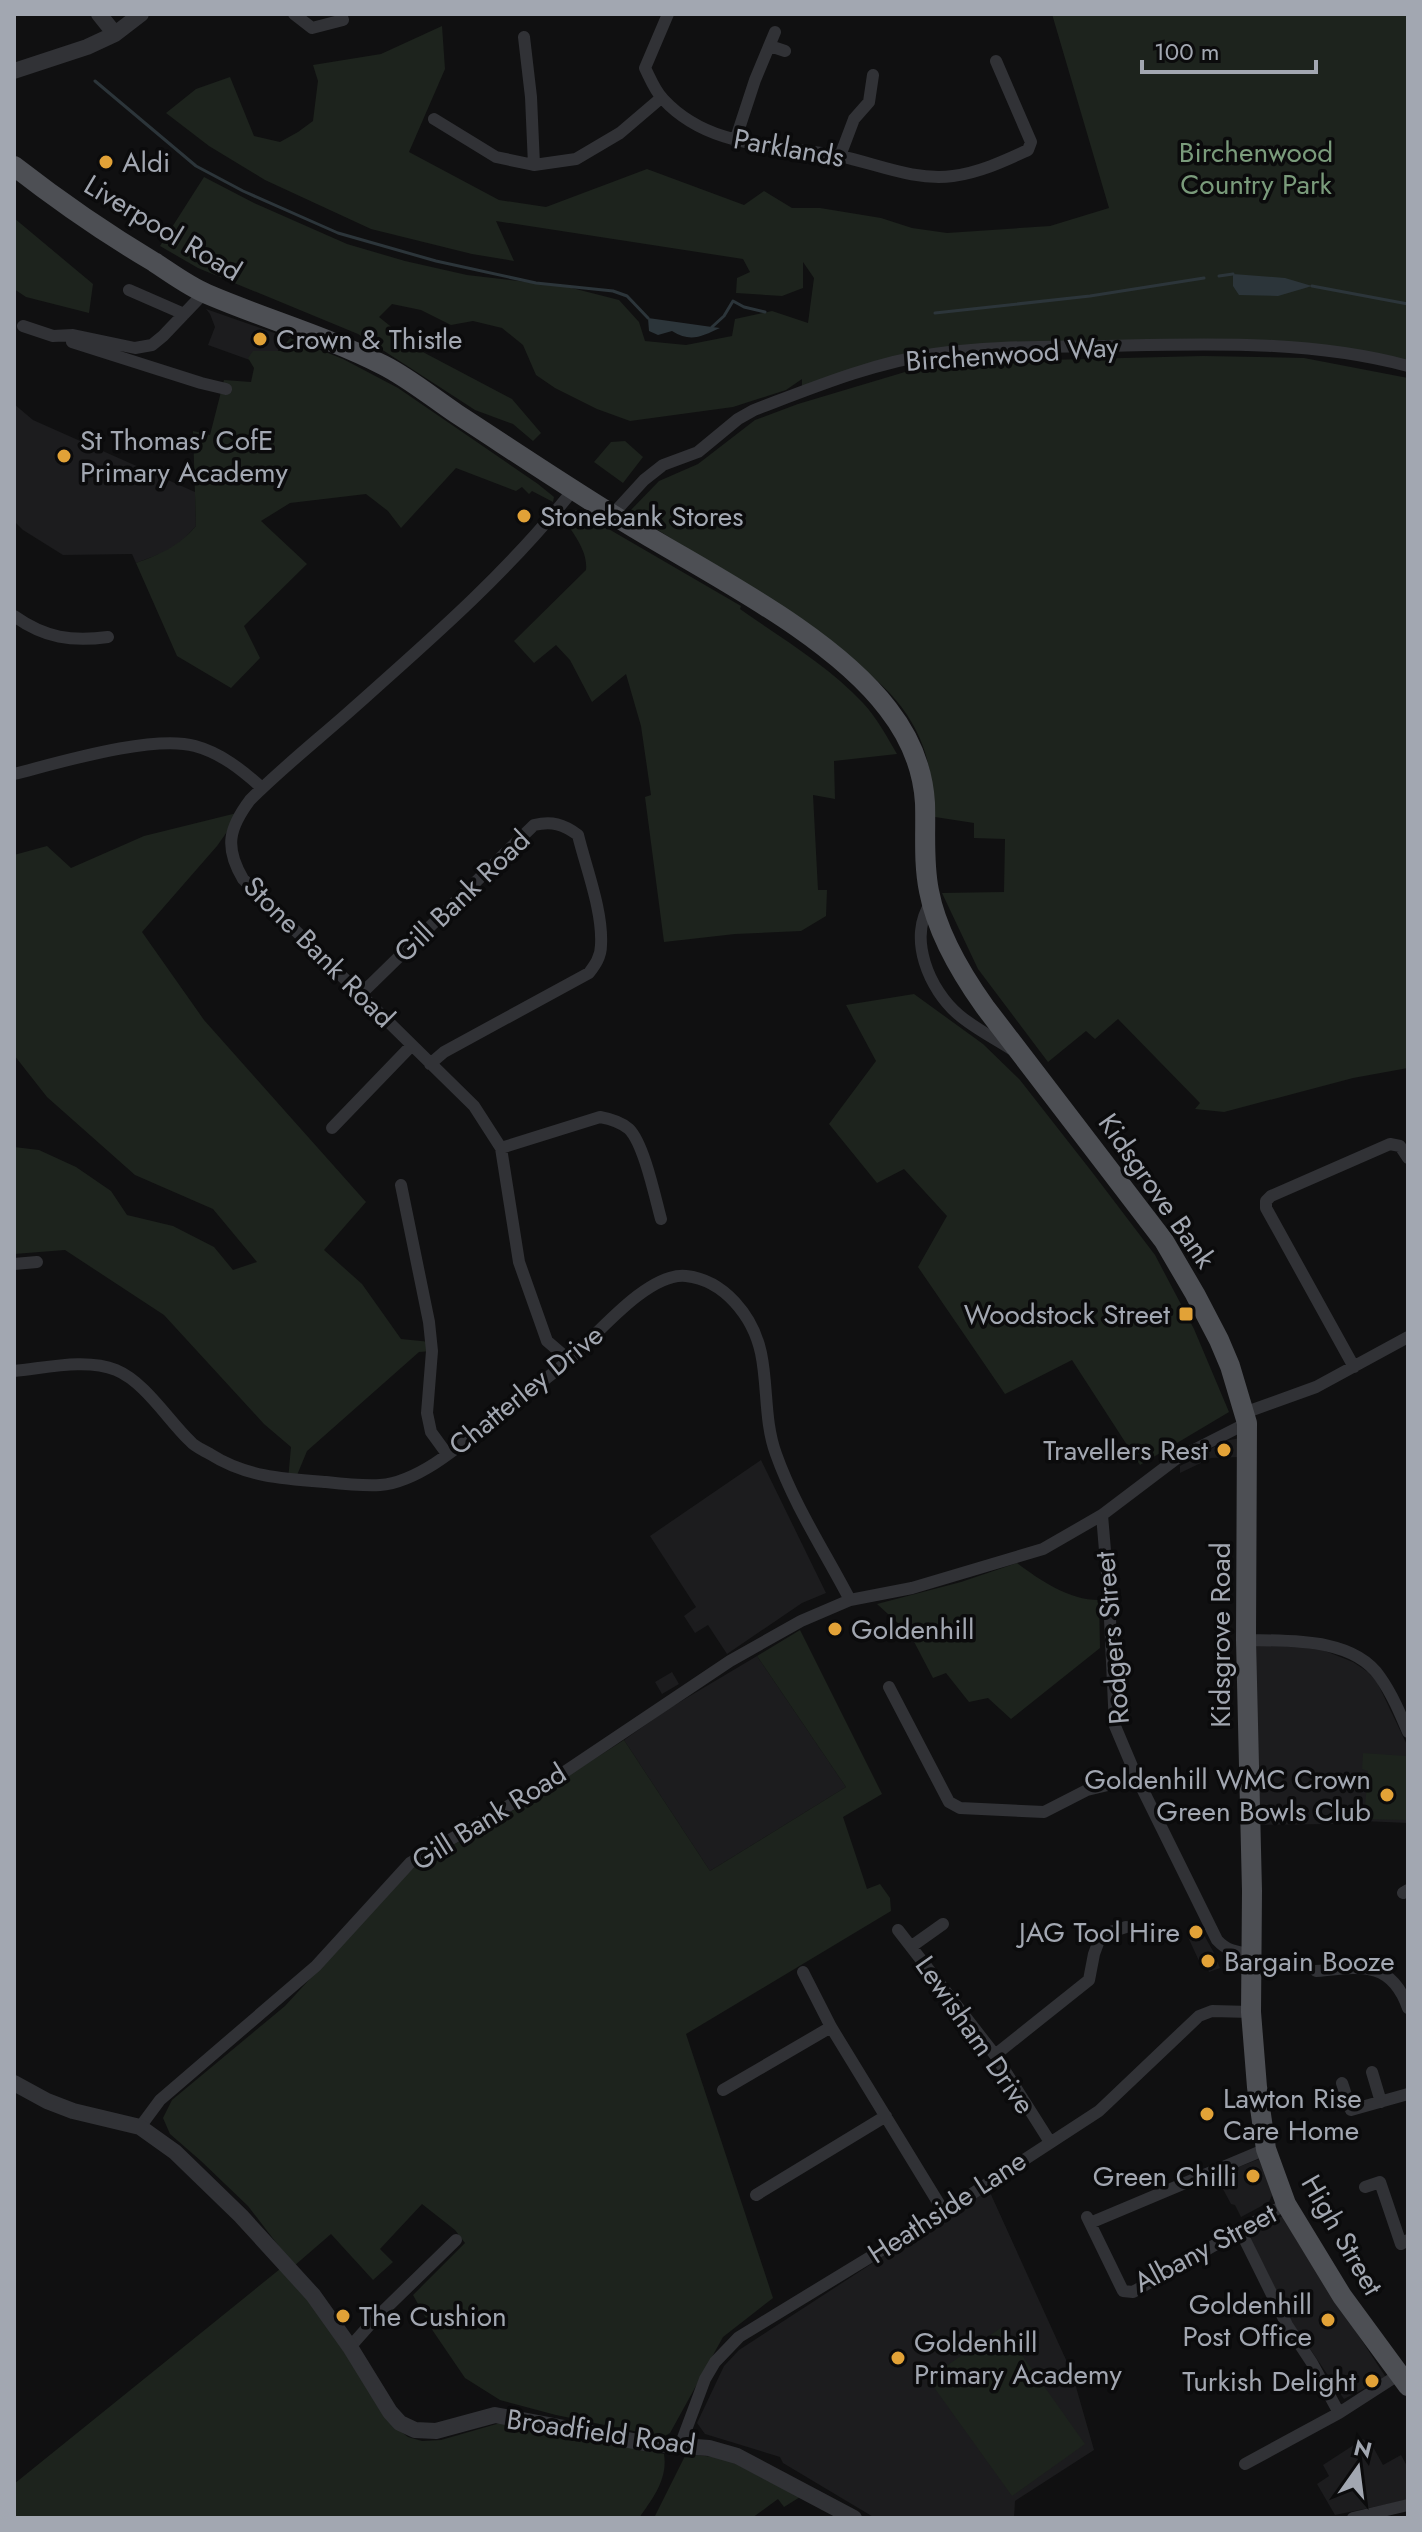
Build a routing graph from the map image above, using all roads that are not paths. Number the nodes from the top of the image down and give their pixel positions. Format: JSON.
{"nodes":[{"id":1,"x":99,"y":14,"type":"edge"},
{"id":2,"x":141,"y":14,"type":"edge"},
{"id":3,"x":294,"y":14,"type":"edge"},
{"id":4,"x":668,"y":14,"type":"edge"},
{"id":5,"x":342,"y":17,"type":"edge"},
{"id":6,"x":775,"y":32,"type":"dead end"},
{"id":7,"x":115,"y":34,"type":"junction"},
{"id":8,"x":524,"y":37,"type":"dead end"},
{"id":9,"x":770,"y":46,"type":"junction"},
{"id":10,"x":785,"y":51,"type":"dead end"},
{"id":11,"x":996,"y":61,"type":"dead end"},
{"id":12,"x":14,"y":71,"type":"edge"},
{"id":13,"x":873,"y":75,"type":"dead end"},
{"id":14,"x":661,"y":98,"type":"junction"},
{"id":15,"x":434,"y":119,"type":"dead end"},
{"id":16,"x":735,"y":141,"type":"junction"},
{"id":17,"x":840,"y":156,"type":"junction"},
{"id":18,"x":534,"y":165,"type":"junction"},
{"id":19,"x":14,"y":166,"type":"edge"},
{"id":20,"x":129,"y":290,"type":"dead end"},
{"id":21,"x":204,"y":293,"type":"junction"},
{"id":22,"x":184,"y":314,"type":"junction"},
{"id":23,"x":23,"y":326,"type":"dead end"},
{"id":24,"x":53,"y":336,"type":"junction"},
{"id":25,"x":1408,"y":366,"type":"edge"},
{"id":26,"x":226,"y":389,"type":"dead end"},
{"id":27,"x":573,"y":490,"type":"junction"},
{"id":28,"x":612,"y":515,"type":"junction"},
{"id":29,"x":661,"y":544,"type":"joint"},
{"id":30,"x":14,"y":616,"type":"edge"},
{"id":31,"x":108,"y":637,"type":"dead end"},
{"id":32,"x":14,"y":774,"type":"edge"},
{"id":33,"x":262,"y":788,"type":"junction"},
{"id":34,"x":931,"y":903,"type":"junction"},
{"id":35,"x":361,"y":994,"type":"junction"},
{"id":36,"x":412,"y":1045,"type":"junction"},
{"id":37,"x":1023,"y":1057,"type":"junction"},
{"id":38,"x":430,"y":1064,"type":"junction"},
{"id":39,"x":332,"y":1128,"type":"dead end"},
{"id":40,"x":501,"y":1148,"type":"junction"},
{"id":41,"x":1408,"y":1158,"type":"edge"},
{"id":42,"x":401,"y":1185,"type":"dead end"},
{"id":43,"x":661,"y":1219,"type":"dead end"},
{"id":44,"x":37,"y":1262,"type":"dead end"},
{"id":45,"x":14,"y":1264,"type":"edge"},
{"id":46,"x":1408,"y":1337,"type":"edge"},
{"id":47,"x":569,"y":1360,"type":"junction"},
{"id":48,"x":1354,"y":1367,"type":"junction"},
{"id":49,"x":14,"y":1371,"type":"edge"},
{"id":50,"x":1246,"y":1418,"type":"junction"},
{"id":51,"x":447,"y":1454,"type":"junction"},
{"id":52,"x":1102,"y":1515,"type":"junction"},
{"id":53,"x":850,"y":1600,"type":"junction"},
{"id":54,"x":1246,"y":1640,"type":"junction"},
{"id":55,"x":889,"y":1687,"type":"dead end"},
{"id":56,"x":1408,"y":1732,"type":"edge"},
{"id":57,"x":1137,"y":1778,"type":"junction"},
{"id":58,"x":943,"y":1924,"type":"dead end"},
{"id":59,"x":1126,"y":1927,"type":"dead end"},
{"id":60,"x":898,"y":1930,"type":"dead end"},
{"id":61,"x":912,"y":1946,"type":"junction"},
{"id":62,"x":1251,"y":1954,"type":"junction"},
{"id":63,"x":1316,"y":1971,"type":"dead end"},
{"id":64,"x":803,"y":1972,"type":"dead end"},
{"id":65,"x":1408,"y":2008,"type":"edge"},
{"id":66,"x":1251,"y":2012,"type":"junction"},
{"id":67,"x":831,"y":2027,"type":"junction"},
{"id":68,"x":995,"y":2055,"type":"junction"},
{"id":69,"x":1372,"y":2072,"type":"dead end"},
{"id":70,"x":14,"y":2083,"type":"edge"},
{"id":71,"x":1342,"y":2083,"type":"dead end"},
{"id":72,"x":723,"y":2090,"type":"dead end"},
{"id":73,"x":1408,"y":2094,"type":"edge"},
{"id":74,"x":1381,"y":2102,"type":"junction"},
{"id":75,"x":886,"y":2116,"type":"junction"},
{"id":76,"x":140,"y":2127,"type":"junction"},
{"id":77,"x":1050,"y":2142,"type":"junction"},
{"id":78,"x":1266,"y":2149,"type":"junction"},
{"id":79,"x":1365,"y":2187,"type":"dead end"},
{"id":80,"x":756,"y":2195,"type":"dead end"},
{"id":81,"x":1286,"y":2204,"type":"junction"},
{"id":82,"x":944,"y":2212,"type":"junction"},
{"id":83,"x":1240,"y":2230,"type":"junction"},
{"id":84,"x":456,"y":2240,"type":"dead end"},
{"id":85,"x":1405,"y":2242,"type":"edge"},
{"id":86,"x":350,"y":2347,"type":"junction"},
{"id":87,"x":1403,"y":2381,"type":"edge"},
{"id":88,"x":1339,"y":2413,"type":"junction"},
{"id":89,"x":680,"y":2446,"type":"junction"},
{"id":90,"x":1245,"y":2464,"type":"dead end"},
{"id":91,"x":1408,"y":2505,"type":"edge"},
{"id":92,"x":854,"y":2518,"type":"edge"},
{"id":93,"x":1353,"y":2518,"type":"edge"}],
"edges":[{"from":1,"to":7,"type":"street"},
{"from":2,"to":7,"type":"street"},
{"from":3,"to":5,"type":"street"},
{"from":4,"to":14,"type":"street"},
{"from":6,"to":9,"type":"street"},
{"from":7,"to":12,"type":"street"},
{"from":8,"to":18,"type":"street"},
{"from":9,"to":10,"type":"street"},
{"from":9,"to":16,"type":"street"},
{"from":11,"to":17,"type":"street","name":"Parklands"},
{"from":13,"to":17,"type":"street"},
{"from":14,"to":16,"type":"street","name":"Parklands"},
{"from":14,"to":18,"type":"street"},
{"from":15,"to":18,"type":"street"},
{"from":16,"to":17,"type":"street","name":"Parklands"},
{"from":19,"to":21,"type":"main road","name":"Liverpool Road"},
{"from":20,"to":22,"type":"street"},
{"from":21,"to":22,"type":"street"},
{"from":21,"to":27,"type":"main road","name":"Liverpool Road"},
{"from":22,"to":24,"type":"street"},
{"from":23,"to":24,"type":"street"},
{"from":24,"to":26,"type":"street"},
{"from":25,"to":28,"type":"street","name":"Birchenwood Way"},
{"from":27,"to":28,"type":"main road","name":"Liverpool Road"},
{"from":27,"to":33,"type":"street","name":"Stone Bank Road"},
{"from":28,"to":29,"type":"main road","name":"Liverpool Road"},
{"from":29,"to":34,"type":"main road","name":"Kidsgrove Bank"},
{"from":30,"to":31,"type":"street"},
{"from":32,"to":33,"type":"street"},
{"from":33,"to":35,"type":"street","name":"Stone Bank Road"},
{"from":34,"to":37,"type":"main road","name":"Kidsgrove Bank"},
{"from":34,"to":37,"type":"street","name":"Kidsgrove Bank"},
{"from":35,"to":36,"type":"street","name":"Stone Bank Road"},
{"from":35,"to":38,"type":"street","name":"Gill Bank Road"},
{"from":36,"to":38,"type":"street","name":"Stone Bank Road"},
{"from":36,"to":39,"type":"street"},
{"from":37,"to":50,"type":"main road","name":"Kidsgrove Bank"},
{"from":38,"to":40,"type":"street","name":"Stone Bank Road"},
{"from":40,"to":43,"type":"street"},
{"from":40,"to":47,"type":"street","name":"Stone Bank Road"},
{"from":41,"to":48,"type":"street"},
{"from":42,"to":51,"type":"street"},
{"from":44,"to":45,"type":"street"},
{"from":46,"to":48,"type":"street"},
{"from":47,"to":51,"type":"street","name":"Chatterley Drive"},
{"from":47,"to":53,"type":"street","name":"Chatterley Drive"},
{"from":48,"to":50,"type":"street"},
{"from":49,"to":51,"type":"street","name":"Chatterley Drive"},
{"from":50,"to":52,"type":"street"},
{"from":50,"to":54,"type":"main road","name":"Kidsgrove Road"},
{"from":52,"to":53,"type":"street"},
{"from":52,"to":57,"type":"street","name":"Rodgers Street"},
{"from":53,"to":76,"type":"street","name":"Gill Bank Road"},
{"from":54,"to":56,"type":"street"},
{"from":54,"to":62,"type":"main road","name":"Kidsgrove Road"},
{"from":55,"to":57,"type":"street"},
{"from":57,"to":62,"type":"street","name":"Rodgers Street"},
{"from":58,"to":61,"type":"street"},
{"from":59,"to":68,"type":"street"},
{"from":60,"to":61,"type":"street","name":"Lewisham Drive"},
{"from":61,"to":68,"type":"street","name":"Lewisham Drive"},
{"from":62,"to":66,"type":"main road","name":"High Street"},
{"from":63,"to":65,"type":"street"},
{"from":64,"to":67,"type":"street"},
{"from":66,"to":77,"type":"street","name":"Heathside Lane"},
{"from":66,"to":78,"type":"main road","name":"High Street"},
{"from":67,"to":72,"type":"street"},
{"from":67,"to":75,"type":"street"},
{"from":68,"to":77,"type":"street","name":"Lewisham Drive"},
{"from":69,"to":74,"type":"street"},
{"from":70,"to":76,"type":"street"},
{"from":71,"to":74,"type":"street"},
{"from":73,"to":74,"type":"street"},
{"from":75,"to":80,"type":"street"},
{"from":75,"to":82,"type":"street"},
{"from":76,"to":86,"type":"street","name":"Broadfield Road"},
{"from":77,"to":82,"type":"street","name":"Heathside Lane"},
{"from":78,"to":81,"type":"main road","name":"High Street"},
{"from":78,"to":83,"type":"street","name":"Albany Street"},
{"from":79,"to":85,"type":"street"},
{"from":81,"to":83,"type":"street","name":"Albany Street"},
{"from":81,"to":87,"type":"main road","name":"High Street"},
{"from":82,"to":89,"type":"street","name":"Heathside Lane"},
{"from":83,"to":88,"type":"street"},
{"from":84,"to":86,"type":"street"},
{"from":86,"to":89,"type":"street","name":"Broadfield Road"},
{"from":87,"to":88,"type":"street"},
{"from":88,"to":90,"type":"street"},
{"from":89,"to":92,"type":"street","name":"Broadfield Road"},
{"from":91,"to":93,"type":"street"}]}
